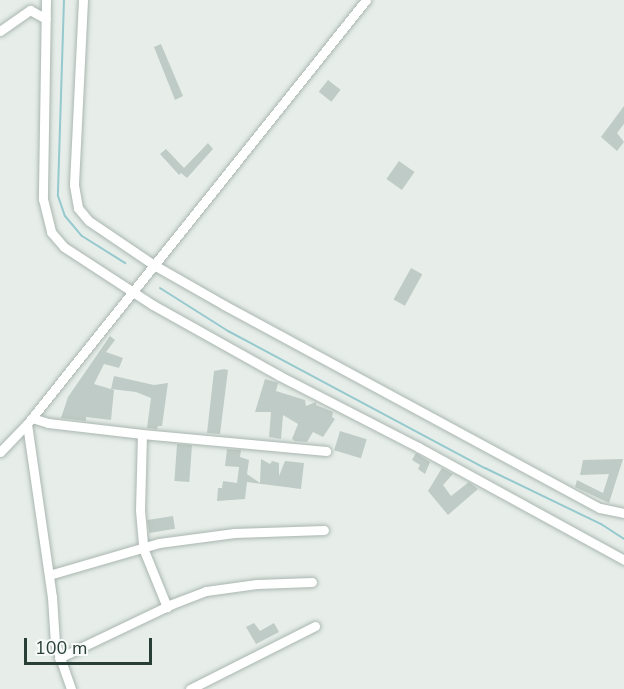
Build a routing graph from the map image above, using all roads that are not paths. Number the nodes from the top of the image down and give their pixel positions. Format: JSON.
{"nodes":[{"id":1,"x":46,"y":0,"type":"edge"},
{"id":2,"x":82,"y":0,"type":"edge"},
{"id":3,"x":366,"y":0,"type":"edge"},
{"id":4,"x":46,"y":19,"type":"junction"},
{"id":5,"x":0,"y":31,"type":"edge"},
{"id":6,"x":154,"y":265,"type":"junction"},
{"id":7,"x":134,"y":292,"type":"junction"},
{"id":8,"x":29,"y":421,"type":"junction"},
{"id":9,"x":142,"y":434,"type":"junction"},
{"id":10,"x":0,"y":451,"type":"edge"},
{"id":11,"x":326,"y":451,"type":"dead end"},
{"id":12,"x":624,"y":513,"type":"edge"},
{"id":13,"x":324,"y":530,"type":"dead end"},
{"id":14,"x":143,"y":548,"type":"junction"},
{"id":15,"x":624,"y":560,"type":"edge"},
{"id":16,"x":49,"y":575,"type":"junction"},
{"id":17,"x":312,"y":582,"type":"dead end"},
{"id":18,"x":167,"y":606,"type":"junction"},
{"id":19,"x":315,"y":627,"type":"dead end"},
{"id":20,"x":59,"y":658,"type":"junction"},
{"id":21,"x":71,"y":689,"type":"edge"},
{"id":22,"x":190,"y":689,"type":"edge"}],
"edges":[{"from":1,"to":4,"type":"street"},
{"from":2,"to":6,"type":"street"},
{"from":3,"to":6,"type":"street"},
{"from":4,"to":5,"type":"street"},
{"from":4,"to":7,"type":"street"},
{"from":6,"to":7,"type":"street"},
{"from":6,"to":12,"type":"street"},
{"from":7,"to":8,"type":"street"},
{"from":7,"to":15,"type":"street"},
{"from":8,"to":9,"type":"street"},
{"from":8,"to":10,"type":"street"},
{"from":8,"to":16,"type":"street"},
{"from":9,"to":11,"type":"street"},
{"from":9,"to":14,"type":"street"},
{"from":13,"to":14,"type":"street"},
{"from":14,"to":16,"type":"street"},
{"from":14,"to":18,"type":"street"},
{"from":16,"to":20,"type":"street"},
{"from":17,"to":18,"type":"street"},
{"from":18,"to":20,"type":"street"},
{"from":19,"to":22,"type":"street"},
{"from":20,"to":21,"type":"street"}]}
